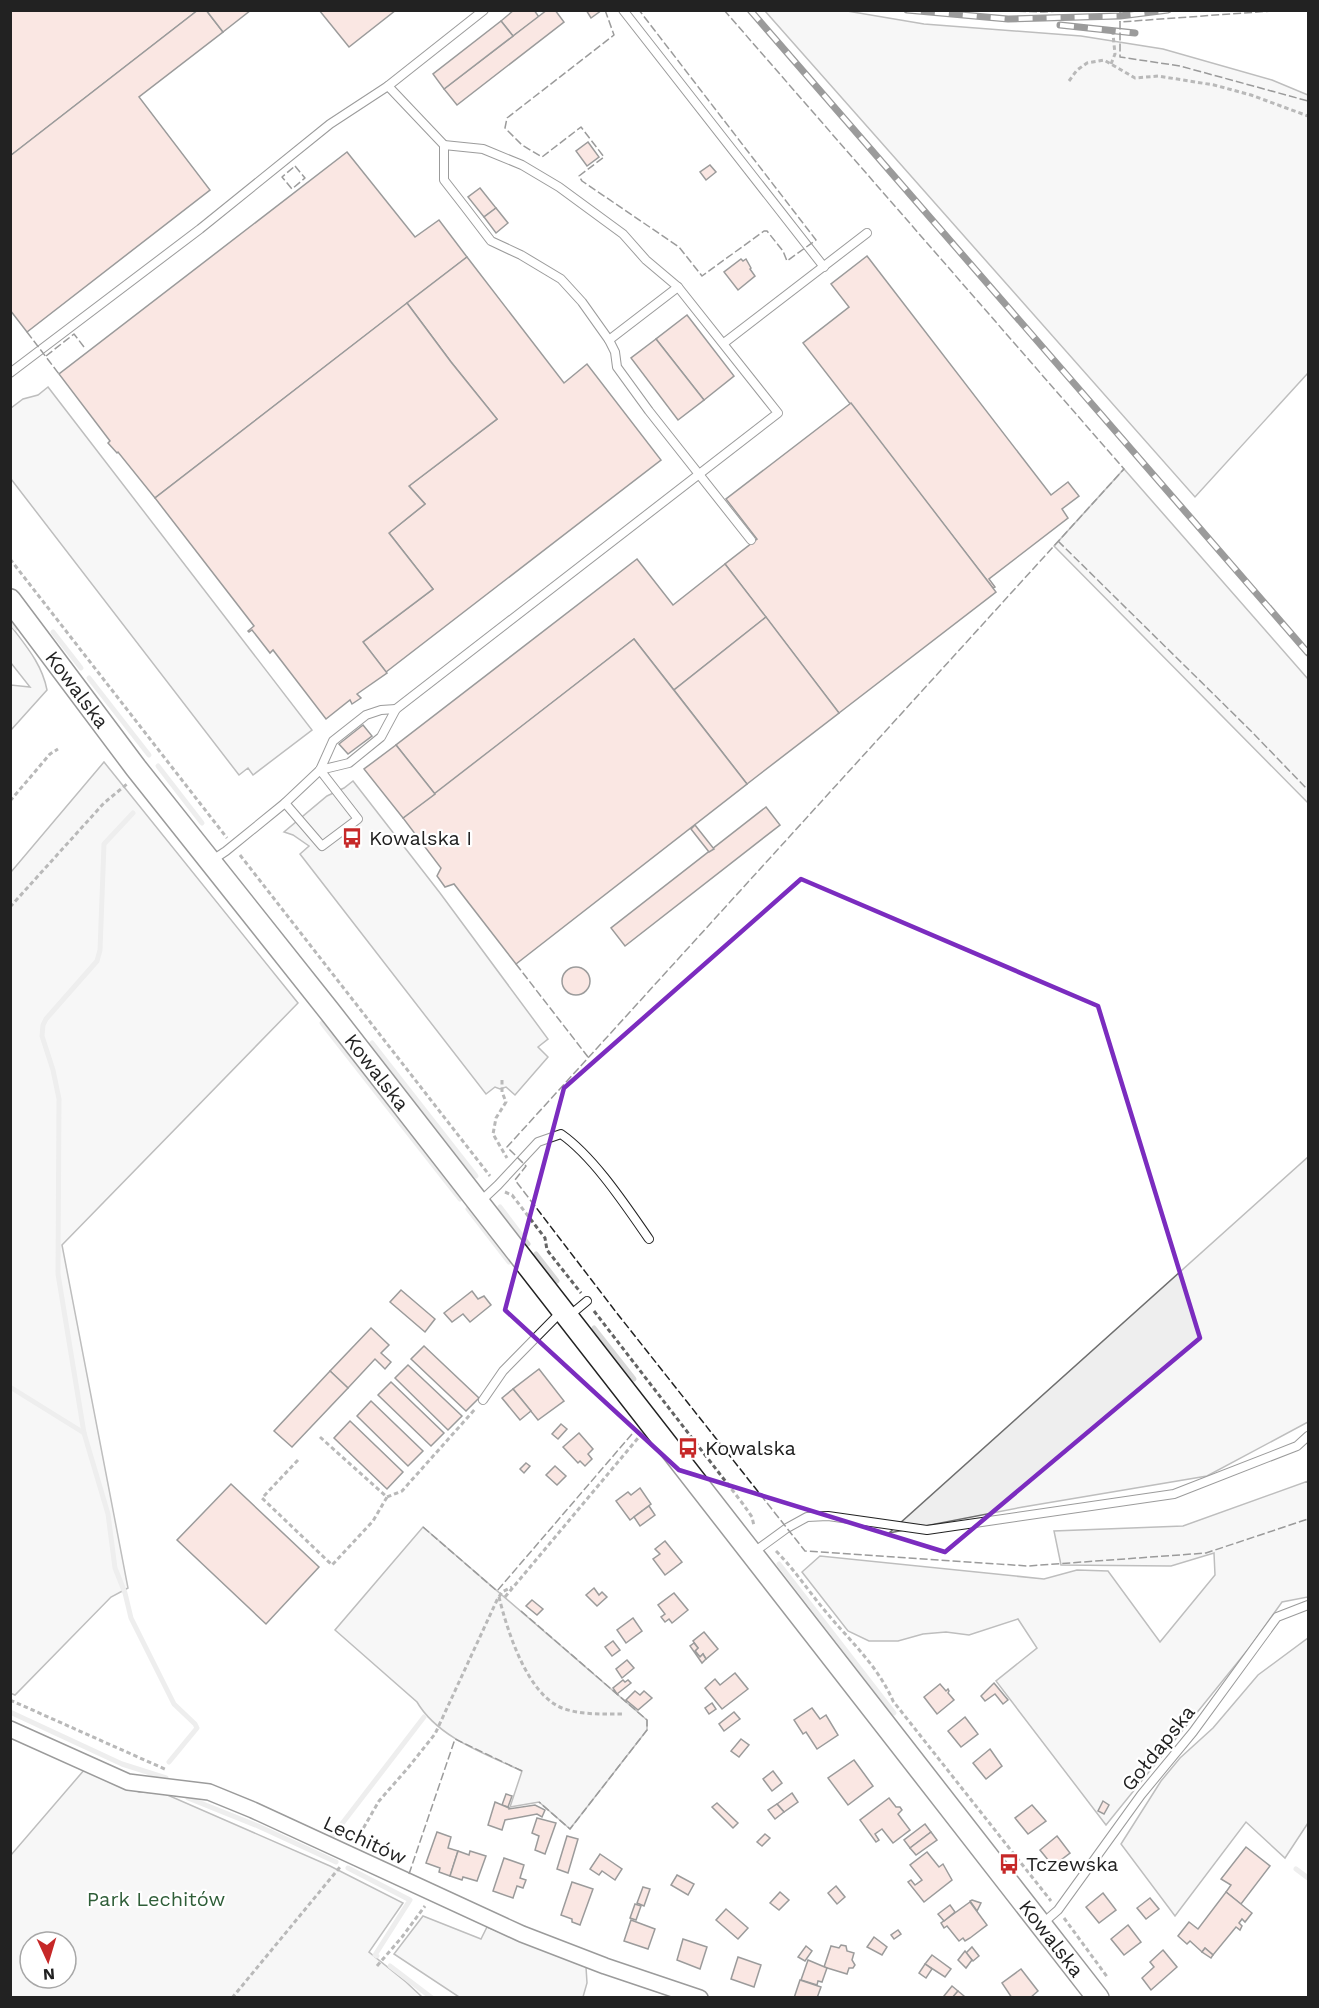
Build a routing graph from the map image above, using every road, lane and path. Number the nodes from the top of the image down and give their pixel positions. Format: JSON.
{"nodes":[{"id":1,"x":484,"y":10,"type":"edge"},
{"id":2,"x":623,"y":10,"type":"edge"},
{"id":3,"x":1113,"y":34,"type":"dead end"},
{"id":4,"x":1111,"y":64,"type":"junction"},
{"id":5,"x":1069,"y":81,"type":"dead end"},
{"id":6,"x":388,"y":86,"type":"junction"},
{"id":7,"x":1308,"y":116,"type":"edge"},
{"id":8,"x":444,"y":145,"type":"junction"},
{"id":9,"x":867,"y":233,"type":"dead end"},
{"id":10,"x":824,"y":267,"type":"junction"},
{"id":11,"x":678,"y":287,"type":"junction"},
{"id":12,"x":609,"y":340,"type":"junction"},
{"id":13,"x":724,"y":343,"type":"junction"},
{"id":14,"x":11,"y":372,"type":"edge"},
{"id":15,"x":699,"y":474,"type":"junction"},
{"id":16,"x":751,"y":540,"type":"dead end"},
{"id":17,"x":10,"y":559,"type":"edge"},
{"id":18,"x":10,"y":600,"type":"edge"},
{"id":19,"x":396,"y":709,"type":"junction"},
{"id":20,"x":58,"y":749,"type":"dead end"},
{"id":21,"x":320,"y":770,"type":"junction"},
{"id":22,"x":141,"y":774,"type":"junction"},
{"id":23,"x":10,"y":801,"type":"edge"},
{"id":24,"x":285,"y":802,"type":"junction"},
{"id":25,"x":224,"y":834,"type":"dead end"},
{"id":26,"x":244,"y":860,"type":"dead end"},
{"id":27,"x":210,"y":862,"type":"junction"},
{"id":28,"x":10,"y":907,"type":"edge"},
{"id":29,"x":502,"y":1080,"type":"dead end"},
{"id":30,"x":513,"y":1168,"type":"junction"},
{"id":31,"x":492,"y":1178,"type":"dead end"},
{"id":32,"x":504,"y":1191,"type":"dead end"},
{"id":33,"x":478,"y":1203,"type":"junction"},
{"id":34,"x":649,"y":1239,"type":"dead end"},
{"id":35,"x":587,"y":1301,"type":"junction"},
{"id":36,"x":565,"y":1314,"type":"junction"},
{"id":37,"x":483,"y":1400,"type":"joint"},
{"id":38,"x":652,"y":1425,"type":"junction"},
{"id":39,"x":1308,"y":1436,"type":"edge"},
{"id":40,"x":320,"y":1437,"type":"dead end"},
{"id":41,"x":298,"y":1460,"type":"dead end"},
{"id":42,"x":387,"y":1497,"type":"junction"},
{"id":43,"x":760,"y":1547,"type":"junction"},
{"id":44,"x":512,"y":1587,"type":"junction"},
{"id":45,"x":499,"y":1597,"type":"junction"},
{"id":46,"x":505,"y":1597,"type":"dead end"},
{"id":47,"x":1308,"y":1605,"type":"edge"},
{"id":48,"x":10,"y":1700,"type":"edge"},
{"id":49,"x":622,"y":1714,"type":"dead end"},
{"id":50,"x":10,"y":1729,"type":"edge"},
{"id":51,"x":169,"y":1771,"type":"dead end"},
{"id":52,"x":348,"y":1854,"type":"junction"},
{"id":53,"x":431,"y":1893,"type":"junction"},
{"id":54,"x":1058,"y":1910,"type":"junction"},
{"id":55,"x":1042,"y":1924,"type":"junction"},
{"id":56,"x":377,"y":1966,"type":"dead end"},
{"id":57,"x":1105,"y":1990,"type":"edge"},
{"id":58,"x":232,"y":1998,"type":"edge"},
{"id":59,"x":700,"y":1998,"type":"edge"}],
"edges":[{"from":1,"to":6,"type":"lane"},
{"from":2,"to":10,"type":"lane"},
{"from":3,"to":4,"type":"path"},
{"from":4,"to":5,"type":"path"},
{"from":4,"to":7,"type":"path"},
{"from":6,"to":8,"type":"lane"},
{"from":6,"to":14,"type":"lane"},
{"from":8,"to":11,"type":"lane"},
{"from":8,"to":12,"type":"lane"},
{"from":9,"to":10,"type":"lane"},
{"from":10,"to":13,"type":"lane"},
{"from":11,"to":12,"type":"lane"},
{"from":11,"to":13,"type":"lane"},
{"from":12,"to":15,"type":"lane"},
{"from":13,"to":15,"type":"lane"},
{"from":15,"to":16,"type":"lane"},
{"from":15,"to":19,"type":"lane"},
{"from":17,"to":25,"type":"path"},
{"from":18,"to":22,"type":"street","name":"Kowalska"},
{"from":19,"to":21,"type":"lane"},
{"from":19,"to":21,"type":"lane"},
{"from":20,"to":23,"type":"path"},
{"from":21,"to":24,"type":"lane"},
{"from":21,"to":24,"type":"lane"},
{"from":22,"to":27,"type":"street","name":"Kowalska"},
{"from":22,"to":28,"type":"path"},
{"from":24,"to":27,"type":"lane"},
{"from":26,"to":31,"type":"path"},
{"from":27,"to":33,"type":"street","name":"Kowalska"},
{"from":29,"to":30,"type":"path"},
{"from":30,"to":33,"type":"lane"},
{"from":30,"to":34,"type":"lane"},
{"from":32,"to":35,"type":"path"},
{"from":33,"to":36,"type":"street","name":"Kowalska"},
{"from":35,"to":36,"type":"lane"},
{"from":35,"to":43,"type":"path"},
{"from":36,"to":37,"type":"lane"},
{"from":36,"to":38,"type":"street","name":"Kowalska"},
{"from":37,"to":42,"type":"path"},
{"from":38,"to":43,"type":"street","name":"Kowalska"},
{"from":38,"to":44,"type":"path"},
{"from":39,"to":43,"type":"lane"},
{"from":40,"to":42,"type":"path"},
{"from":41,"to":42,"type":"path"},
{"from":43,"to":54,"type":"path"},
{"from":43,"to":55,"type":"street","name":"Kowalska"},
{"from":44,"to":45,"type":"path"},
{"from":44,"to":46,"type":"path"},
{"from":45,"to":49,"type":"path"},
{"from":45,"to":52,"type":"path"},
{"from":47,"to":54,"type":"lane","name":"Gołdapska"},
{"from":48,"to":51,"type":"path"},
{"from":50,"to":52,"type":"street","name":"Lechitów"},
{"from":52,"to":53,"type":"street","name":"Lechitów"},
{"from":52,"to":58,"type":"path"},
{"from":53,"to":56,"type":"path"},
{"from":53,"to":59,"type":"street","name":"Lechitów"},
{"from":54,"to":55,"type":"lane","name":"Gołdapska"},
{"from":54,"to":57,"type":"path"},
{"from":55,"to":57,"type":"street","name":"Kowalska"}]}
